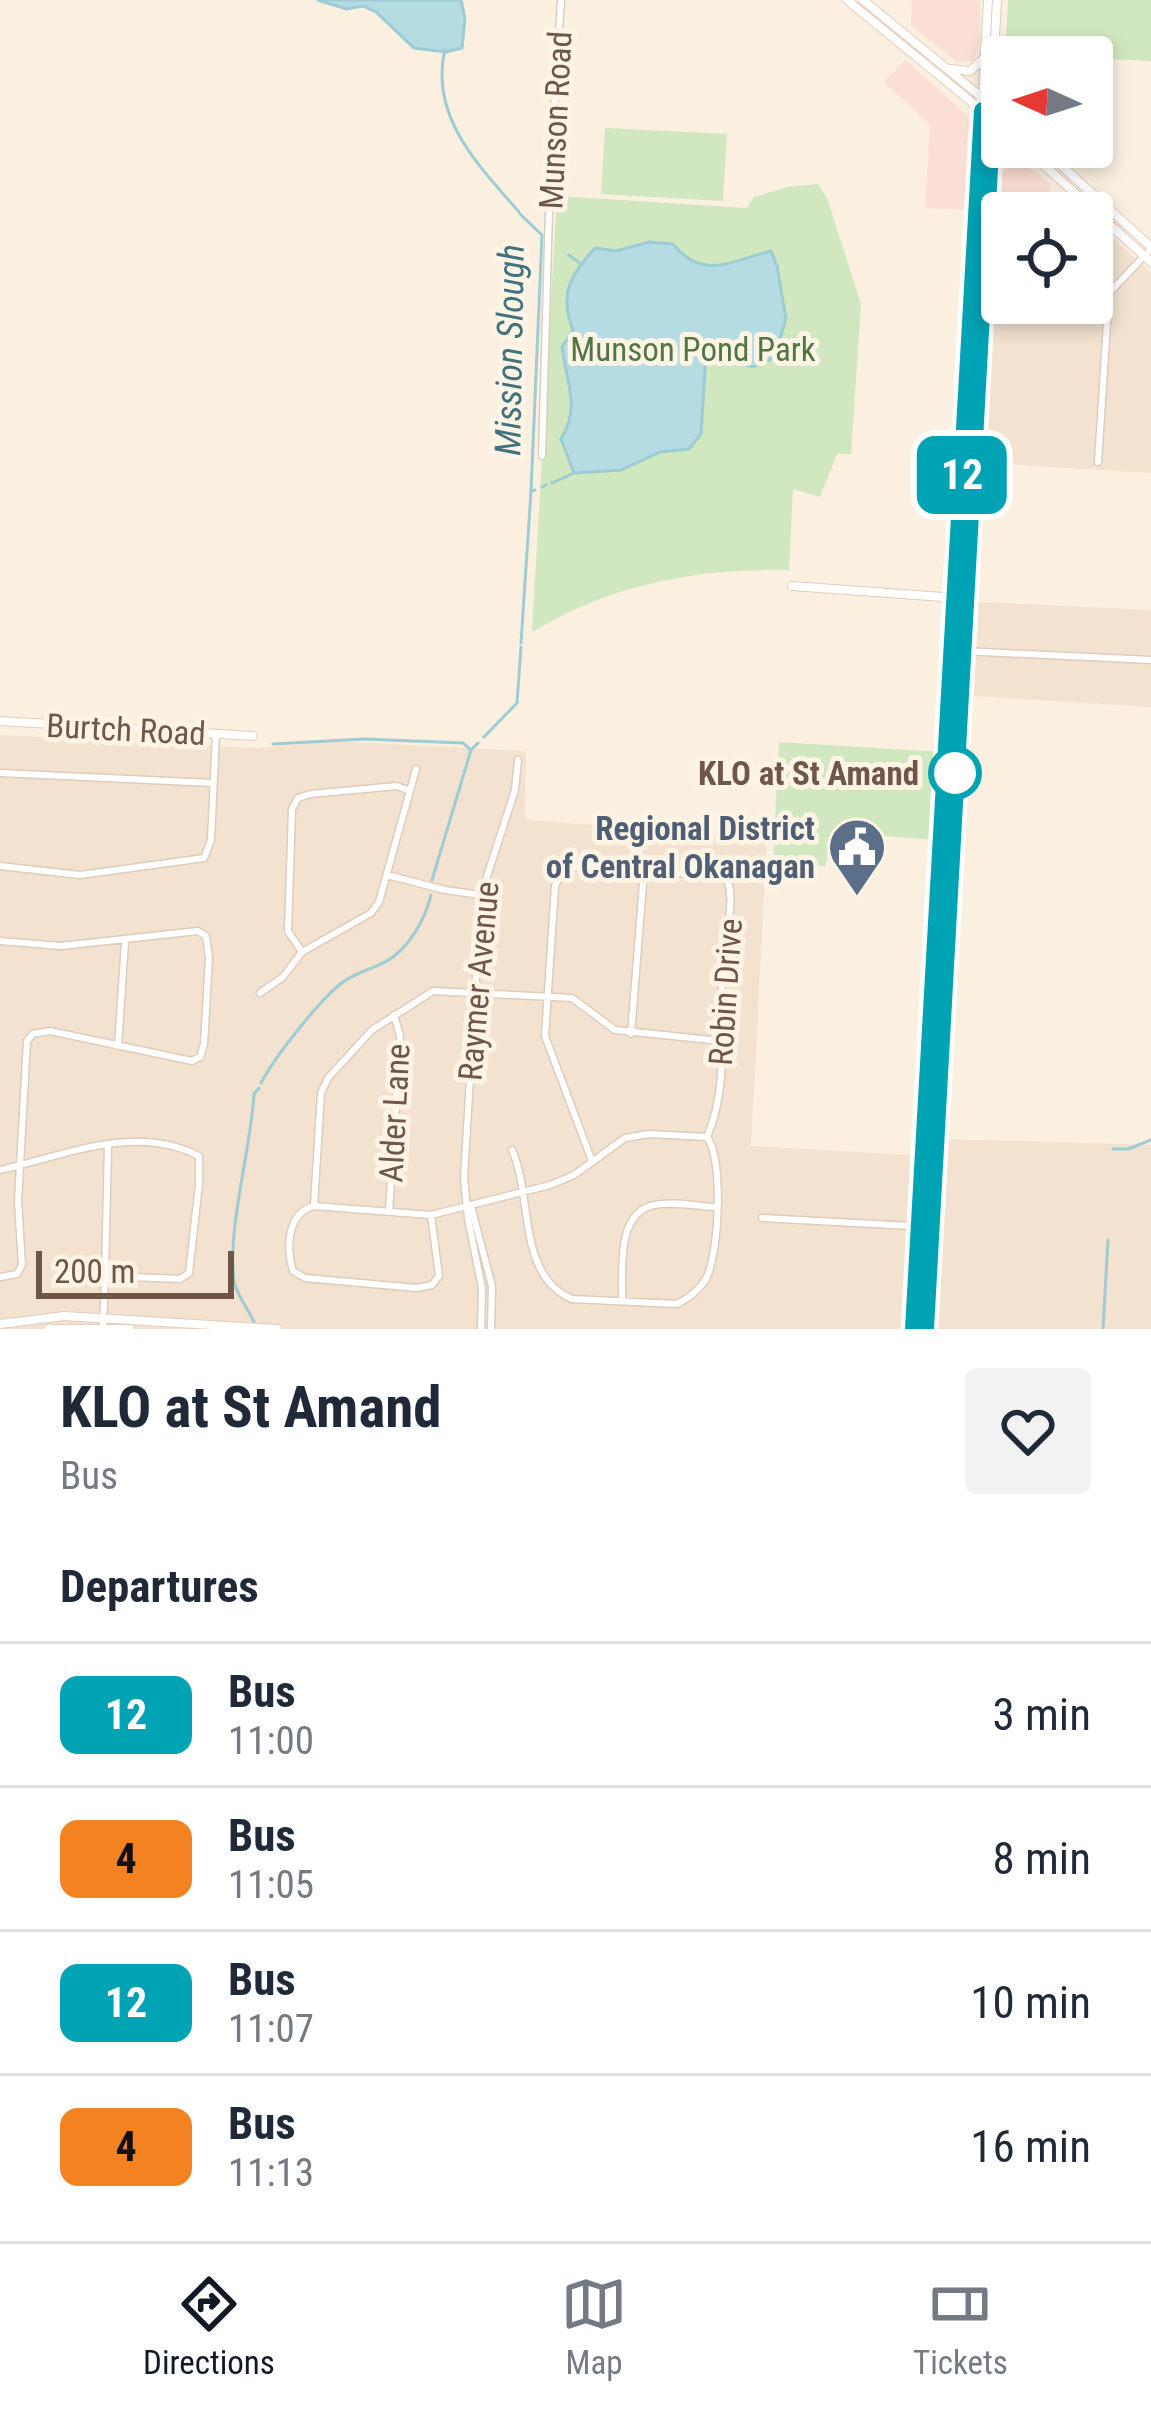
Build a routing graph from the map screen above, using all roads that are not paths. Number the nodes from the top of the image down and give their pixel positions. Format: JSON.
{"nodes":[{"id":1,"x":561,"y":0,"type":"edge"},
{"id":2,"x":848,"y":0,"type":"edge"},
{"id":3,"x":862,"y":0,"type":"edge"},
{"id":4,"x":993,"y":0,"type":"edge"},
{"id":5,"x":988,"y":36,"type":"edge"},
{"id":6,"x":991,"y":36,"type":"edge"},
{"id":7,"x":981,"y":61,"type":"edge"},
{"id":8,"x":946,"y":68,"type":"junction"},
{"id":9,"x":981,"y":102,"type":"edge"},
{"id":10,"x":981,"y":103,"type":"edge"},
{"id":11,"x":984,"y":168,"type":"edge"},
{"id":12,"x":989,"y":168,"type":"edge"},
{"id":13,"x":1048,"y":168,"type":"edge"},
{"id":14,"x":1062,"y":168,"type":"edge"},
{"id":15,"x":1149,"y":253,"type":"edge"},
{"id":16,"x":542,"y":456,"type":"dead end"},
{"id":17,"x":1098,"y":462,"type":"dead end"},
{"id":18,"x":791,"y":586,"type":"dead end"},
{"id":19,"x":960,"y":598,"type":"junction"},
{"id":20,"x":962,"y":651,"type":"junction"},
{"id":21,"x":1151,"y":660,"type":"edge"},
{"id":22,"x":0,"y":722,"type":"edge"},
{"id":23,"x":216,"y":734,"type":"junction"},
{"id":24,"x":253,"y":736,"type":"dead end"},
{"id":25,"x":518,"y":760,"type":"dead end"},
{"id":26,"x":416,"y":770,"type":"dead end"},
{"id":27,"x":0,"y":773,"type":"edge"},
{"id":28,"x":214,"y":783,"type":"junction"},
{"id":29,"x":410,"y":790,"type":"junction"},
{"id":30,"x":0,"y":866,"type":"edge"},
{"id":31,"x":644,"y":871,"type":"junction"},
{"id":32,"x":387,"y":875,"type":"junction"},
{"id":33,"x":481,"y":895,"type":"junction"},
{"id":34,"x":125,"y":940,"type":"junction"},
{"id":35,"x":0,"y":941,"type":"edge"},
{"id":36,"x":302,"y":952,"type":"junction"},
{"id":37,"x":476,"y":992,"type":"junction"},
{"id":38,"x":260,"y":993,"type":"dead end"},
{"id":39,"x":548,"y":995,"type":"junction"},
{"id":40,"x":394,"y":1015,"type":"junction"},
{"id":41,"x":631,"y":1034,"type":"junction"},
{"id":42,"x":721,"y":1041,"type":"junction"},
{"id":43,"x":118,"y":1046,"type":"junction"},
{"id":44,"x":706,"y":1137,"type":"junction"},
{"id":45,"x":108,"y":1145,"type":"junction"},
{"id":46,"x":512,"y":1150,"type":"dead end"},
{"id":47,"x":592,"y":1161,"type":"junction"},
{"id":48,"x":21,"y":1166,"type":"junction"},
{"id":49,"x":0,"y":1170,"type":"edge"},
{"id":50,"x":522,"y":1194,"type":"junction"},
{"id":51,"x":314,"y":1205,"type":"junction"},
{"id":52,"x":470,"y":1207,"type":"junction"},
{"id":53,"x":716,"y":1207,"type":"junction"},
{"id":54,"x":389,"y":1212,"type":"junction"},
{"id":55,"x":431,"y":1215,"type":"junction"},
{"id":56,"x":762,"y":1218,"type":"dead end"},
{"id":57,"x":925,"y":1227,"type":"junction"},
{"id":58,"x":105,"y":1276,"type":"junction"},
{"id":59,"x":0,"y":1277,"type":"edge"},
{"id":60,"x":622,"y":1302,"type":"junction"},
{"id":61,"x":103,"y":1323,"type":"edge"},
{"id":62,"x":0,"y":1324,"type":"edge"},
{"id":63,"x":48,"y":1329,"type":"edge"},
{"id":64,"x":130,"y":1329,"type":"edge"},
{"id":65,"x":277,"y":1329,"type":"edge"},
{"id":66,"x":481,"y":1329,"type":"edge"},
{"id":67,"x":491,"y":1329,"type":"edge"},
{"id":68,"x":914,"y":1329,"type":"edge"},
{"id":69,"x":925,"y":1329,"type":"edge"}],
"edges":[{"from":1,"to":16,"type":"street","name":"Munson Road"},
{"from":2,"to":10,"type":"main road"},
{"from":3,"to":8,"type":"main road"},
{"from":4,"to":5,"type":"main road"},
{"from":4,"to":6,"type":"main road"},
{"from":7,"to":8,"type":"main road"},
{"from":8,"to":9,"type":"main road"},
{"from":11,"to":19,"type":"main road"},
{"from":12,"to":19,"type":"main road"},
{"from":13,"to":15,"type":"main road"},
{"from":14,"to":15,"type":"main road"},
{"from":15,"to":17,"type":"street"},
{"from":18,"to":19,"type":"main road"},
{"from":19,"to":20,"type":"main road"},
{"from":19,"to":57,"type":"main road"},
{"from":20,"to":21,"type":"street"},
{"from":20,"to":57,"type":"main road"},
{"from":22,"to":23,"type":"main road","name":"Burtch Road"},
{"from":23,"to":24,"type":"main road","name":"Burtch Road"},
{"from":23,"to":28,"type":"street"},
{"from":25,"to":33,"type":"street","name":"Raymer Avenue"},
{"from":26,"to":29,"type":"street"},
{"from":27,"to":28,"type":"street"},
{"from":28,"to":30,"type":"street"},
{"from":29,"to":32,"type":"street"},
{"from":29,"to":36,"type":"street"},
{"from":31,"to":39,"type":"street","name":"Robin Drive"},
{"from":31,"to":41,"type":"street"},
{"from":31,"to":42,"type":"street","name":"Robin Drive"},
{"from":32,"to":33,"type":"street"},
{"from":32,"to":36,"type":"street"},
{"from":33,"to":37,"type":"street","name":"Raymer Avenue"},
{"from":34,"to":35,"type":"street"},
{"from":34,"to":43,"type":"street"},
{"from":34,"to":43,"type":"street"},
{"from":36,"to":38,"type":"street"},
{"from":37,"to":39,"type":"street"},
{"from":37,"to":40,"type":"street"},
{"from":37,"to":52,"type":"street","name":"Raymer Avenue"},
{"from":39,"to":41,"type":"street"},
{"from":39,"to":47,"type":"street","name":"Robin Drive"},
{"from":40,"to":51,"type":"street"},
{"from":40,"to":54,"type":"street","name":"Alder Lane"},
{"from":41,"to":42,"type":"street"},
{"from":42,"to":44,"type":"street","name":"Robin Drive"},
{"from":43,"to":48,"type":"street"},
{"from":44,"to":47,"type":"street"},
{"from":44,"to":53,"type":"street"},
{"from":45,"to":48,"type":"street"},
{"from":45,"to":58,"type":"street"},
{"from":45,"to":58,"type":"street"},
{"from":46,"to":50,"type":"street"},
{"from":47,"to":50,"type":"street"},
{"from":48,"to":49,"type":"street"},
{"from":48,"to":59,"type":"street"},
{"from":50,"to":52,"type":"street"},
{"from":50,"to":60,"type":"street"},
{"from":51,"to":54,"type":"street"},
{"from":51,"to":55,"type":"street"},
{"from":52,"to":55,"type":"street"},
{"from":52,"to":66,"type":"street","name":"Raymer Avenue"},
{"from":52,"to":67,"type":"street","name":"Raymer Avenue"},
{"from":53,"to":60,"type":"street"},
{"from":53,"to":60,"type":"street"},
{"from":54,"to":55,"type":"street"},
{"from":56,"to":57,"type":"street"},
{"from":57,"to":68,"type":"main road"},
{"from":57,"to":69,"type":"main road"},
{"from":58,"to":61,"type":"street"},
{"from":61,"to":62,"type":"main road"},
{"from":61,"to":63,"type":"main road"},
{"from":61,"to":64,"type":"main road"},
{"from":61,"to":65,"type":"main road"}]}
